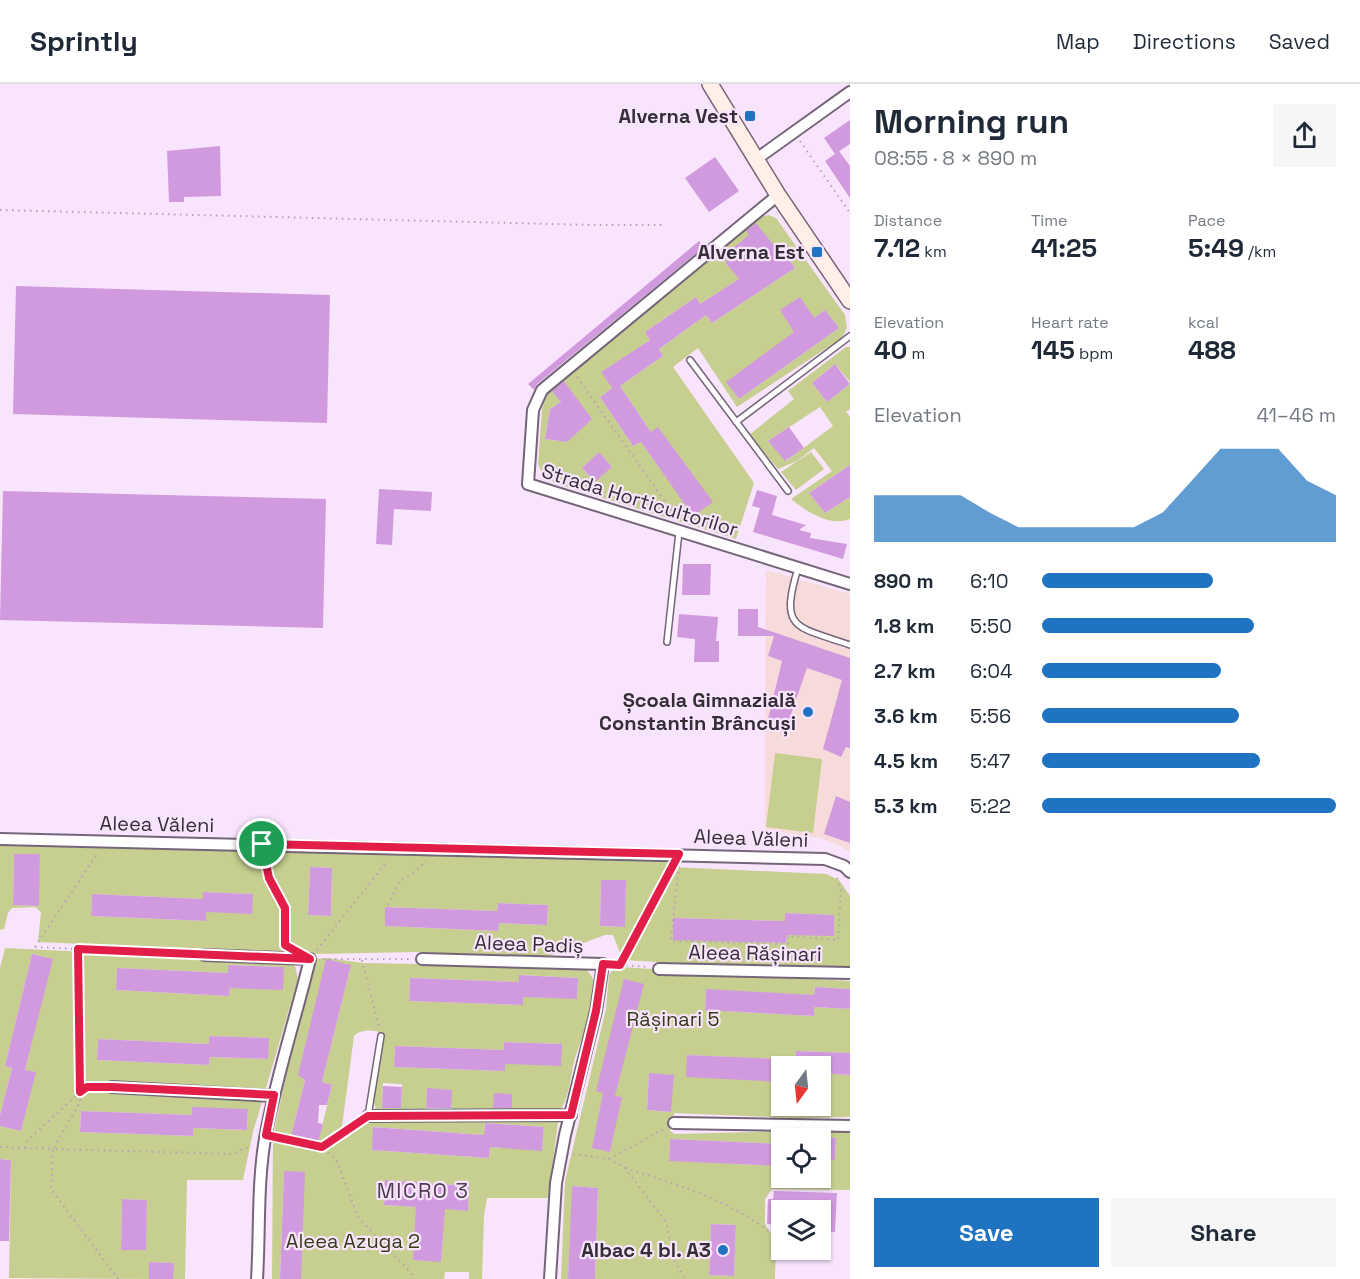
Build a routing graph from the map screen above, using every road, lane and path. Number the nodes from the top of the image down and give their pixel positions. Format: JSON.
{"nodes":[{"id":1,"x":710,"y":84,"type":"edge"},
{"id":2,"x":850,"y":92,"type":"edge"},
{"id":3,"x":794,"y":132,"type":"junction"},
{"id":4,"x":755,"y":160,"type":"junction"},
{"id":5,"x":778,"y":195,"type":"junction"},
{"id":6,"x":0,"y":210,"type":"edge"},
{"id":7,"x":850,"y":213,"type":"edge"},
{"id":8,"x":664,"y":225,"type":"dead end"},
{"id":9,"x":850,"y":301,"type":"edge"},
{"id":10,"x":850,"y":336,"type":"edge"},
{"id":11,"x":690,"y":360,"type":"dead end"},
{"id":12,"x":569,"y":365,"type":"junction"},
{"id":13,"x":736,"y":422,"type":"junction"},
{"id":14,"x":788,"y":491,"type":"dead end"},
{"id":15,"x":683,"y":533,"type":"junction"},
{"id":16,"x":798,"y":568,"type":"junction"},
{"id":17,"x":850,"y":584,"type":"edge"},
{"id":18,"x":667,"y":642,"type":"dead end"},
{"id":19,"x":850,"y":645,"type":"edge"},
{"id":20,"x":0,"y":839,"type":"edge"},
{"id":21,"x":105,"y":841,"type":"junction"},
{"id":22,"x":262,"y":844,"type":"junction"},
{"id":23,"x":397,"y":848,"type":"junction"},
{"id":24,"x":431,"y":848,"type":"junction"},
{"id":25,"x":679,"y":854,"type":"junction"},
{"id":26,"x":836,"y":862,"type":"junction"},
{"id":27,"x":850,"y":872,"type":"edge"},
{"id":28,"x":388,"y":905,"type":"dead end"},
{"id":29,"x":78,"y":949,"type":"junction"},
{"id":30,"x":204,"y":955,"type":"joint"},
{"id":31,"x":422,"y":958,"type":"joint"},
{"id":32,"x":310,"y":959,"type":"junction"},
{"id":33,"x":362,"y":960,"type":"junction"},
{"id":34,"x":603,"y":964,"type":"junction"},
{"id":35,"x":620,"y":965,"type":"junction"},
{"id":36,"x":659,"y":969,"type":"joint"},
{"id":37,"x":850,"y":973,"type":"edge"},
{"id":38,"x":381,"y":1036,"type":"joint"},
{"id":39,"x":112,"y":1087,"type":"joint"},
{"id":40,"x":80,"y":1092,"type":"junction"},
{"id":41,"x":274,"y":1095,"type":"junction"},
{"id":42,"x":571,"y":1115,"type":"junction"},
{"id":43,"x":368,"y":1116,"type":"junction"},
{"id":44,"x":674,"y":1124,"type":"joint"},
{"id":45,"x":850,"y":1126,"type":"edge"},
{"id":46,"x":266,"y":1135,"type":"junction"},
{"id":47,"x":0,"y":1147,"type":"edge"},
{"id":48,"x":322,"y":1147,"type":"junction"},
{"id":49,"x":26,"y":1148,"type":"junction"},
{"id":50,"x":53,"y":1149,"type":"junction"},
{"id":51,"x":264,"y":1149,"type":"junction"},
{"id":52,"x":562,"y":1152,"type":"junction"},
{"id":53,"x":609,"y":1159,"type":"junction"},
{"id":54,"x":625,"y":1168,"type":"junction"},
{"id":55,"x":771,"y":1232,"type":"edge"},
{"id":56,"x":118,"y":1279,"type":"edge"},
{"id":57,"x":257,"y":1279,"type":"edge"},
{"id":58,"x":412,"y":1279,"type":"edge"},
{"id":59,"x":550,"y":1279,"type":"edge"},
{"id":60,"x":685,"y":1279,"type":"edge"}],
"edges":[{"from":1,"to":4,"type":"main road"},
{"from":2,"to":3,"type":"street"},
{"from":3,"to":4,"type":"street"},
{"from":3,"to":7,"type":"path"},
{"from":4,"to":5,"type":"main road"},
{"from":5,"to":9,"type":"main road"},
{"from":5,"to":12,"type":"street","name":"Strada Horticultorilor"},
{"from":6,"to":8,"type":"path"},
{"from":10,"to":13,"type":"lane"},
{"from":11,"to":13,"type":"lane"},
{"from":12,"to":15,"type":"path"},
{"from":12,"to":15,"type":"street","name":"Strada Horticultorilor"},
{"from":13,"to":14,"type":"lane"},
{"from":15,"to":16,"type":"street","name":"Strada Horticultorilor"},
{"from":15,"to":18,"type":"lane"},
{"from":16,"to":17,"type":"street","name":"Strada Horticultorilor"},
{"from":16,"to":19,"type":"lane"},
{"from":20,"to":21,"type":"street","name":"Aleea Văleni"},
{"from":21,"to":22,"type":"street","name":"Aleea Văleni"},
{"from":21,"to":29,"type":"path"},
{"from":22,"to":23,"type":"street","name":"Aleea Văleni"},
{"from":22,"to":32,"type":"path"},
{"from":23,"to":24,"type":"street","name":"Aleea Văleni"},
{"from":23,"to":32,"type":"path"},
{"from":24,"to":25,"type":"street","name":"Aleea Văleni"},
{"from":24,"to":28,"type":"path"},
{"from":25,"to":26,"type":"street","name":"Aleea Văleni"},
{"from":25,"to":26,"type":"path"},
{"from":25,"to":35,"type":"path"},
{"from":26,"to":27,"type":"street","name":"Aleea Văleni"},
{"from":29,"to":30,"type":"path"},
{"from":29,"to":40,"type":"path"},
{"from":30,"to":32,"type":"street"},
{"from":31,"to":33,"type":"path"},
{"from":31,"to":34,"type":"street","name":"Aleea Padiș"},
{"from":32,"to":33,"type":"path"},
{"from":32,"to":41,"type":"street"},
{"from":33,"to":38,"type":"path"},
{"from":34,"to":35,"type":"path"},
{"from":34,"to":42,"type":"street","name":"Aleea Padiș"},
{"from":35,"to":36,"type":"path"},
{"from":36,"to":37,"type":"street","name":"Aleea Rășinari"},
{"from":38,"to":43,"type":"lane"},
{"from":39,"to":40,"type":"path"},
{"from":39,"to":41,"type":"street"},
{"from":40,"to":49,"type":"path"},
{"from":40,"to":50,"type":"path"},
{"from":41,"to":46,"type":"street"},
{"from":42,"to":43,"type":"street"},
{"from":42,"to":52,"type":"street","name":"Aleea Padiș"},
{"from":43,"to":48,"type":"path"},
{"from":44,"to":45,"type":"street"},
{"from":44,"to":53,"type":"path"},
{"from":46,"to":48,"type":"path"},
{"from":46,"to":51,"type":"street"},
{"from":47,"to":49,"type":"path"},
{"from":48,"to":58,"type":"path"},
{"from":49,"to":50,"type":"path"},
{"from":50,"to":51,"type":"path"},
{"from":50,"to":56,"type":"path"},
{"from":51,"to":57,"type":"street"},
{"from":52,"to":53,"type":"path"},
{"from":52,"to":59,"type":"street","name":"Aleea Padiș"},
{"from":53,"to":54,"type":"path"},
{"from":54,"to":55,"type":"path"},
{"from":54,"to":60,"type":"path"}]}
